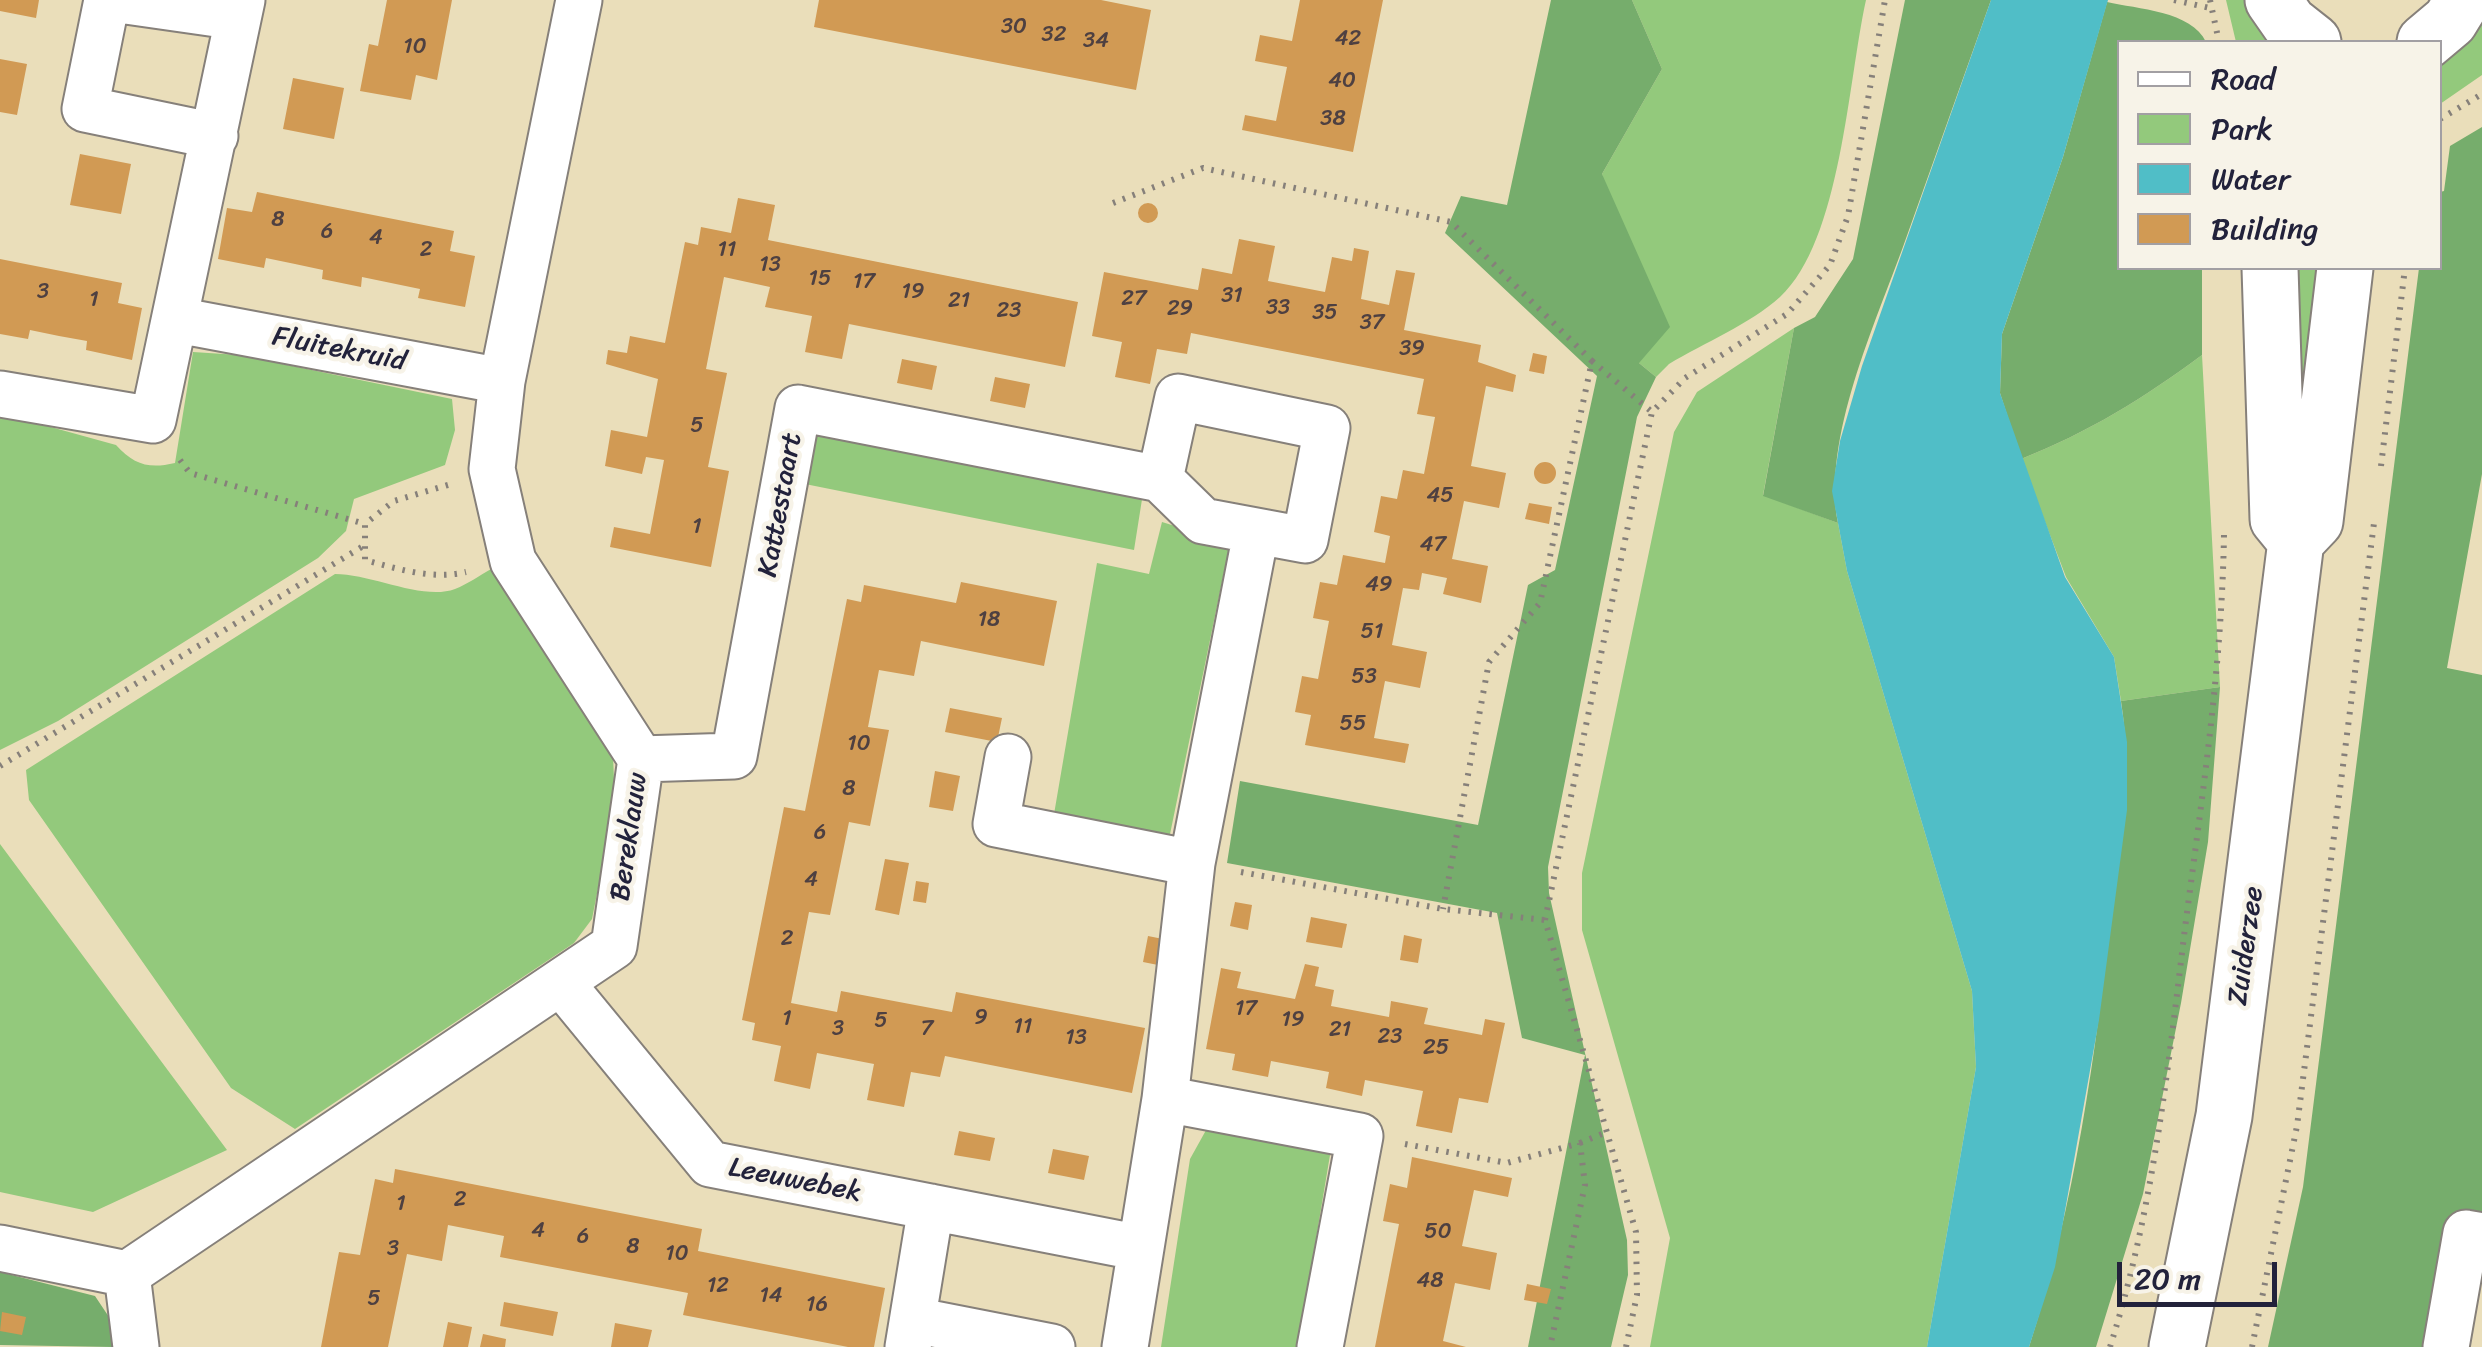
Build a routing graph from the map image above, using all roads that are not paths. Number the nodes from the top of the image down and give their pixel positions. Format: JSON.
{"nodes":[{"id":1,"x":107,"y":0,"type":"edge"},
{"id":2,"x":118,"y":0,"type":"edge"},
{"id":3,"x":579,"y":0,"type":"edge"},
{"id":4,"x":2463,"y":0,"type":"edge"},
{"id":5,"x":240,"y":9,"type":"edge"},
{"id":6,"x":2427,"y":40,"type":"edge"},
{"id":7,"x":215,"y":136,"type":"junction"},
{"id":8,"x":2270,"y":270,"type":"edge"},
{"id":9,"x":2345,"y":270,"type":"edge"},
{"id":10,"x":177,"y":320,"type":"junction"},
{"id":11,"x":502,"y":381,"type":"junction"},
{"id":12,"x":0,"y":394,"type":"edge"},
{"id":13,"x":1160,"y":479,"type":"junction"},
{"id":14,"x":1256,"y":533,"type":"junction"},
{"id":15,"x":2296,"y":541,"type":"junction"},
{"id":16,"x":1008,"y":757,"type":"dead end"},
{"id":17,"x":641,"y":760,"type":"junction"},
{"id":18,"x":1192,"y":863,"type":"junction"},
{"id":19,"x":562,"y":984,"type":"junction"},
{"id":20,"x":1165,"y":1099,"type":"junction"},
{"id":21,"x":931,"y":1207,"type":"junction"},
{"id":22,"x":2482,"y":1236,"type":"edge"},
{"id":23,"x":0,"y":1248,"type":"edge"},
{"id":24,"x":1141,"y":1248,"type":"junction"},
{"id":25,"x":127,"y":1274,"type":"junction"},
{"id":26,"x":911,"y":1333,"type":"edge"},
{"id":27,"x":136,"y":1347,"type":"edge"},
{"id":28,"x":1052,"y":1347,"type":"edge"},
{"id":29,"x":1125,"y":1347,"type":"edge"},
{"id":30,"x":1320,"y":1347,"type":"edge"},
{"id":31,"x":2177,"y":1347,"type":"edge"},
{"id":32,"x":2446,"y":1347,"type":"edge"}],
"edges":[{"from":1,"to":7,"type":"street"},
{"from":2,"to":5,"type":"street"},
{"from":3,"to":11,"type":"street","name":"Bereklauw"},
{"from":4,"to":6,"type":"street"},
{"from":5,"to":7,"type":"street"},
{"from":7,"to":10,"type":"street"},
{"from":8,"to":15,"type":"street"},
{"from":9,"to":15,"type":"street","name":"Zuiderzee"},
{"from":10,"to":11,"type":"street","name":"Fluitekruid"},
{"from":10,"to":12,"type":"street"},
{"from":11,"to":17,"type":"street","name":"Bereklauw"},
{"from":13,"to":14,"type":"street"},
{"from":13,"to":14,"type":"street"},
{"from":13,"to":17,"type":"street","name":"Kattestaart"},
{"from":14,"to":18,"type":"street"},
{"from":15,"to":31,"type":"street","name":"Zuiderzee"},
{"from":16,"to":18,"type":"street"},
{"from":17,"to":19,"type":"street","name":"Bereklauw"},
{"from":18,"to":20,"type":"street"},
{"from":19,"to":21,"type":"street","name":"Leeuwebek"},
{"from":19,"to":25,"type":"street","name":"Bereklauw"},
{"from":20,"to":24,"type":"street"},
{"from":20,"to":30,"type":"street"},
{"from":21,"to":24,"type":"street","name":"Leeuwebek"},
{"from":21,"to":26,"type":"street"},
{"from":22,"to":32,"type":"street"},
{"from":23,"to":25,"type":"street"},
{"from":24,"to":29,"type":"street"},
{"from":25,"to":27,"type":"street"},
{"from":26,"to":28,"type":"street"}]}
